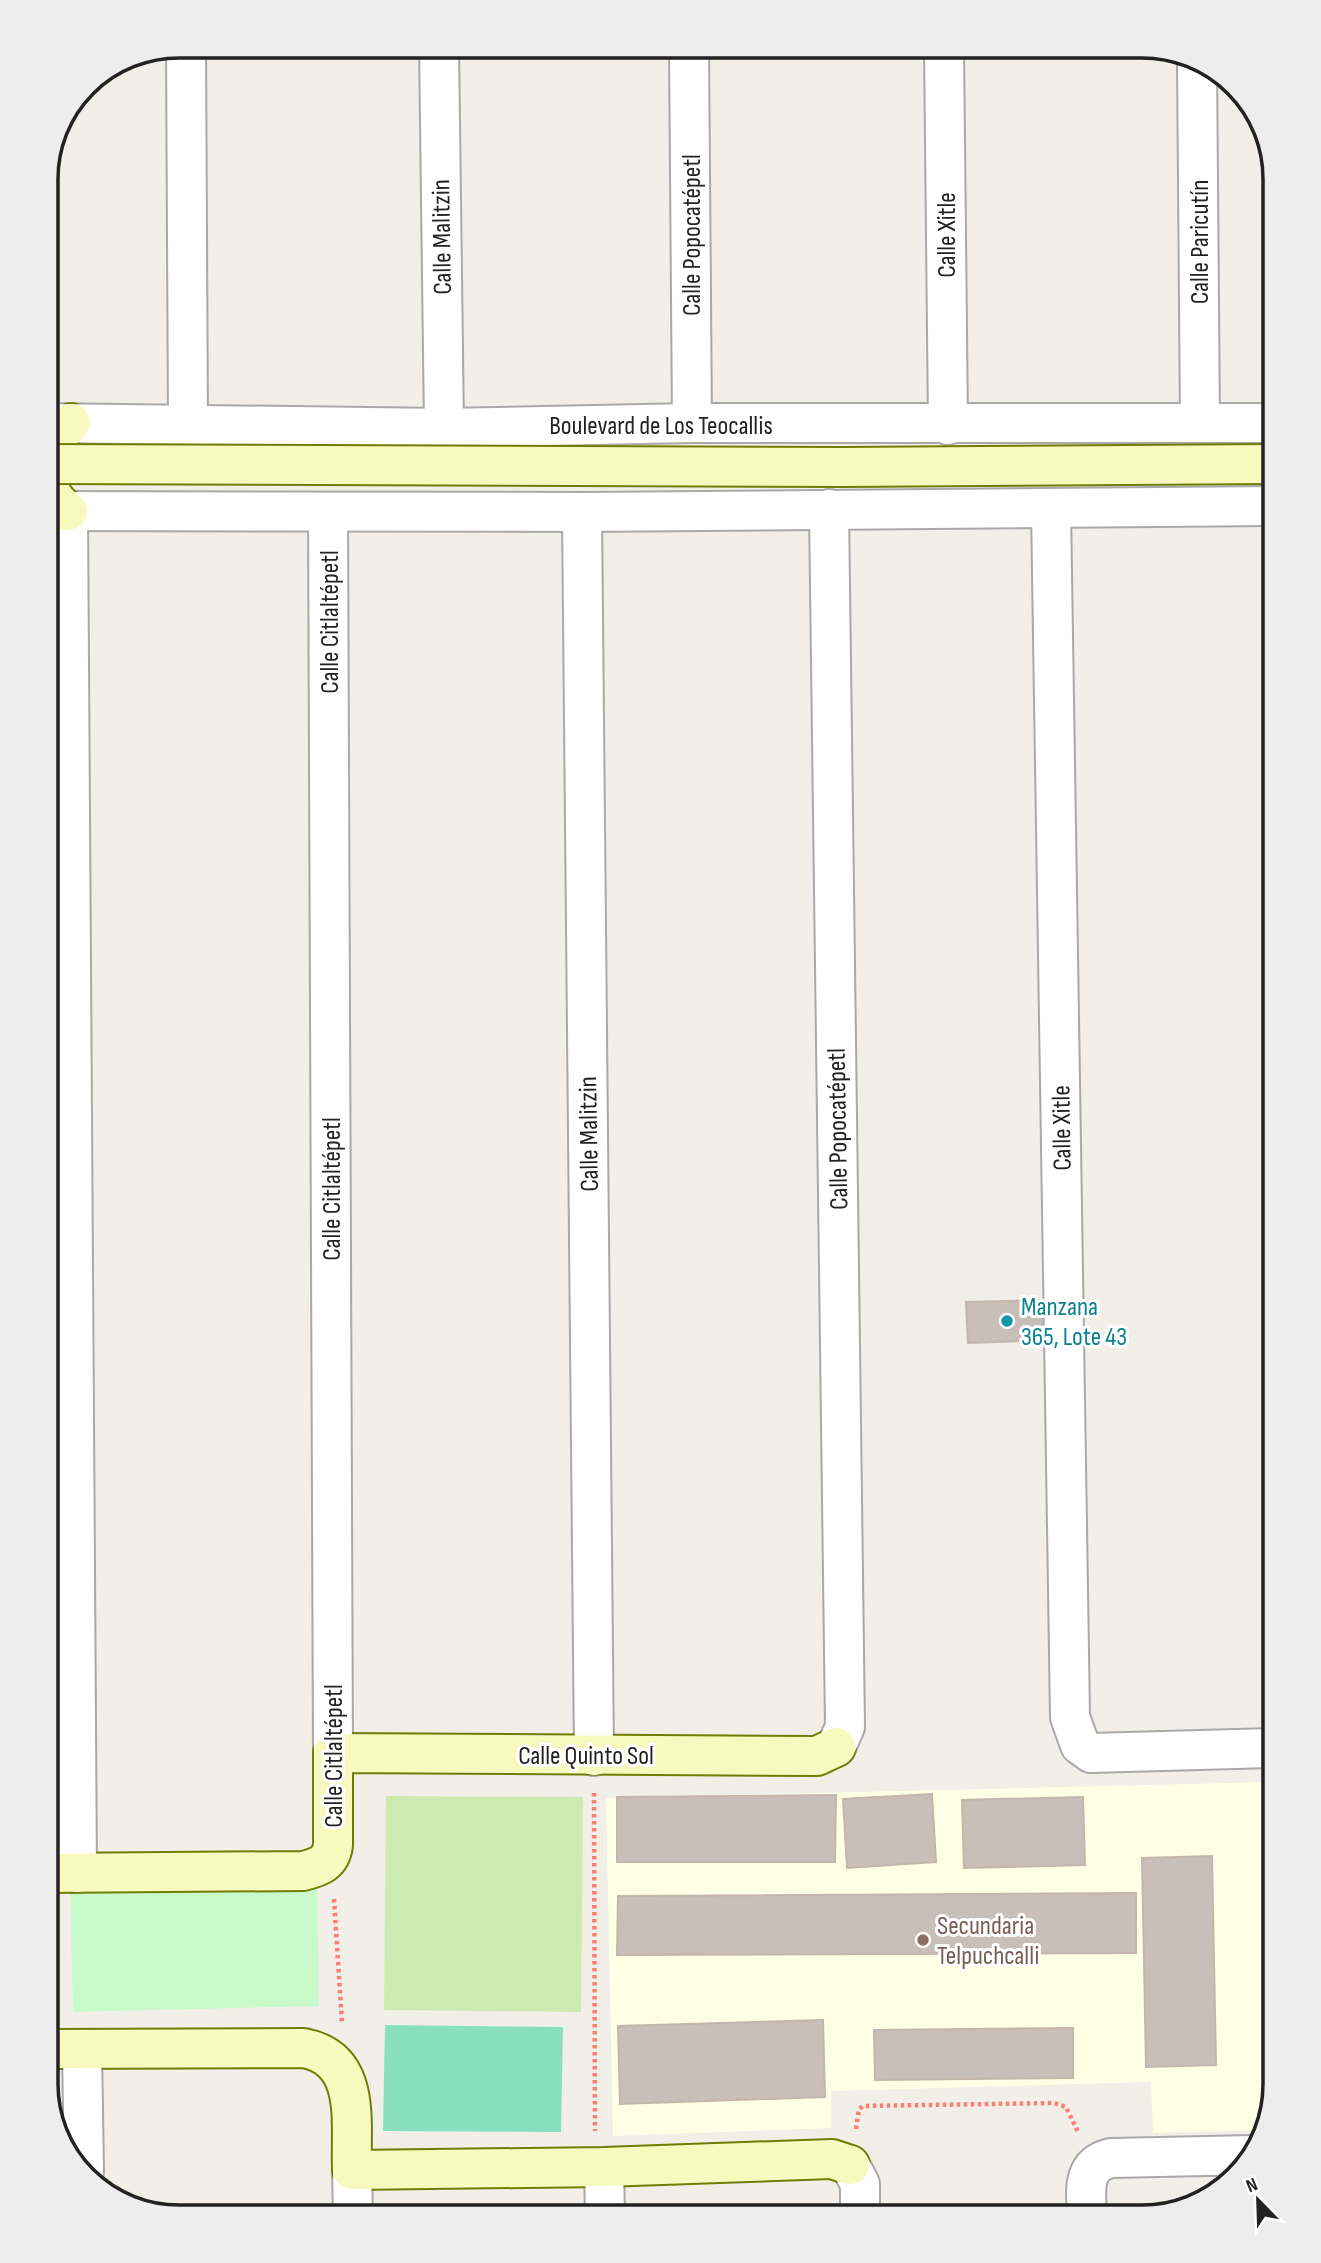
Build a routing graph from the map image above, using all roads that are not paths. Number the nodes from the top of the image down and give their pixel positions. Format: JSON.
{"nodes":[{"id":1,"x":186,"y":58,"type":"edge"},
{"id":2,"x":439,"y":58,"type":"edge"},
{"id":3,"x":689,"y":58,"type":"edge"},
{"id":4,"x":944,"y":58,"type":"edge"},
{"id":5,"x":1197,"y":71,"type":"edge"},
{"id":6,"x":58,"y":423,"type":"edge"},
{"id":7,"x":692,"y":423,"type":"junction"},
{"id":8,"x":1200,"y":423,"type":"junction"},
{"id":9,"x":1263,"y":423,"type":"edge"},
{"id":10,"x":188,"y":425,"type":"junction"},
{"id":11,"x":948,"y":425,"type":"junction"},
{"id":12,"x":444,"y":428,"type":"junction"},
{"id":13,"x":58,"y":464,"type":"edge"},
{"id":14,"x":1263,"y":464,"type":"edge"},
{"id":15,"x":1263,"y":506,"type":"edge"},
{"id":16,"x":829,"y":509,"type":"junction"},
{"id":17,"x":1051,"y":509,"type":"junction"},
{"id":18,"x":58,"y":511,"type":"edge"},
{"id":19,"x":328,"y":512,"type":"junction"},
{"id":20,"x":582,"y":512,"type":"junction"},
{"id":21,"x":58,"y":852,"type":"edge"},
{"id":22,"x":836,"y":1747,"type":"joint"},
{"id":23,"x":1263,"y":1748,"type":"edge"},
{"id":24,"x":333,"y":1752,"type":"junction"},
{"id":25,"x":594,"y":1756,"type":"junction"},
{"id":26,"x":61,"y":1873,"type":"edge"},
{"id":27,"x":64,"y":2049,"type":"edge"},
{"id":28,"x":1240,"y":2155,"type":"edge"},
{"id":29,"x":81,"y":2156,"type":"edge"},
{"id":30,"x":600,"y":2167,"type":"junction"},
{"id":31,"x":352,"y":2169,"type":"junction"},
{"id":32,"x":353,"y":2205,"type":"edge"},
{"id":33,"x":604,"y":2205,"type":"edge"},
{"id":34,"x":860,"y":2205,"type":"edge"},
{"id":35,"x":1087,"y":2205,"type":"edge"}],
"edges":[{"from":1,"to":10,"type":"street"},
{"from":2,"to":12,"type":"street","name":"Calle Malitzin"},
{"from":3,"to":7,"type":"street","name":"Calle Popocatépetl"},
{"from":4,"to":11,"type":"street","name":"Calle Xitle"},
{"from":5,"to":8,"type":"street","name":"Calle Paricutín"},
{"from":6,"to":10,"type":"street","name":"Boulevard de Los Teocallis"},
{"from":7,"to":11,"type":"street","name":"Boulevard de Los Teocallis"},
{"from":7,"to":12,"type":"street","name":"Boulevard de Los Teocallis"},
{"from":8,"to":9,"type":"street","name":"Boulevard de Los Teocallis"},
{"from":8,"to":11,"type":"street","name":"Boulevard de Los Teocallis"},
{"from":10,"to":12,"type":"street","name":"Boulevard de Los Teocallis"},
{"from":13,"to":14,"type":"street","name":"Boulevard de Los Teocallis","bridge":true},
{"from":15,"to":17,"type":"street"},
{"from":16,"to":17,"type":"street"},
{"from":16,"to":20,"type":"street"},
{"from":16,"to":22,"type":"street","name":"Calle Popocatépetl"},
{"from":17,"to":23,"type":"street","name":"Calle Xitle"},
{"from":18,"to":19,"type":"street"},
{"from":19,"to":20,"type":"street"},
{"from":19,"to":24,"type":"street","name":"Calle Citlaltépetl"},
{"from":20,"to":25,"type":"street","name":"Calle Malitzin"},
{"from":21,"to":26,"type":"street"},
{"from":22,"to":25,"type":"street","name":"Calle Quinto Sol"},
{"from":24,"to":25,"type":"street","name":"Calle Quinto Sol"},
{"from":24,"to":26,"type":"street","name":"Calle Citlaltépetl"},
{"from":27,"to":29,"type":"street"},
{"from":27,"to":31,"type":"street"},
{"from":28,"to":35,"type":"street"},
{"from":30,"to":31,"type":"street"},
{"from":30,"to":33,"type":"street"},
{"from":30,"to":34,"type":"street"},
{"from":31,"to":32,"type":"street"}]}
